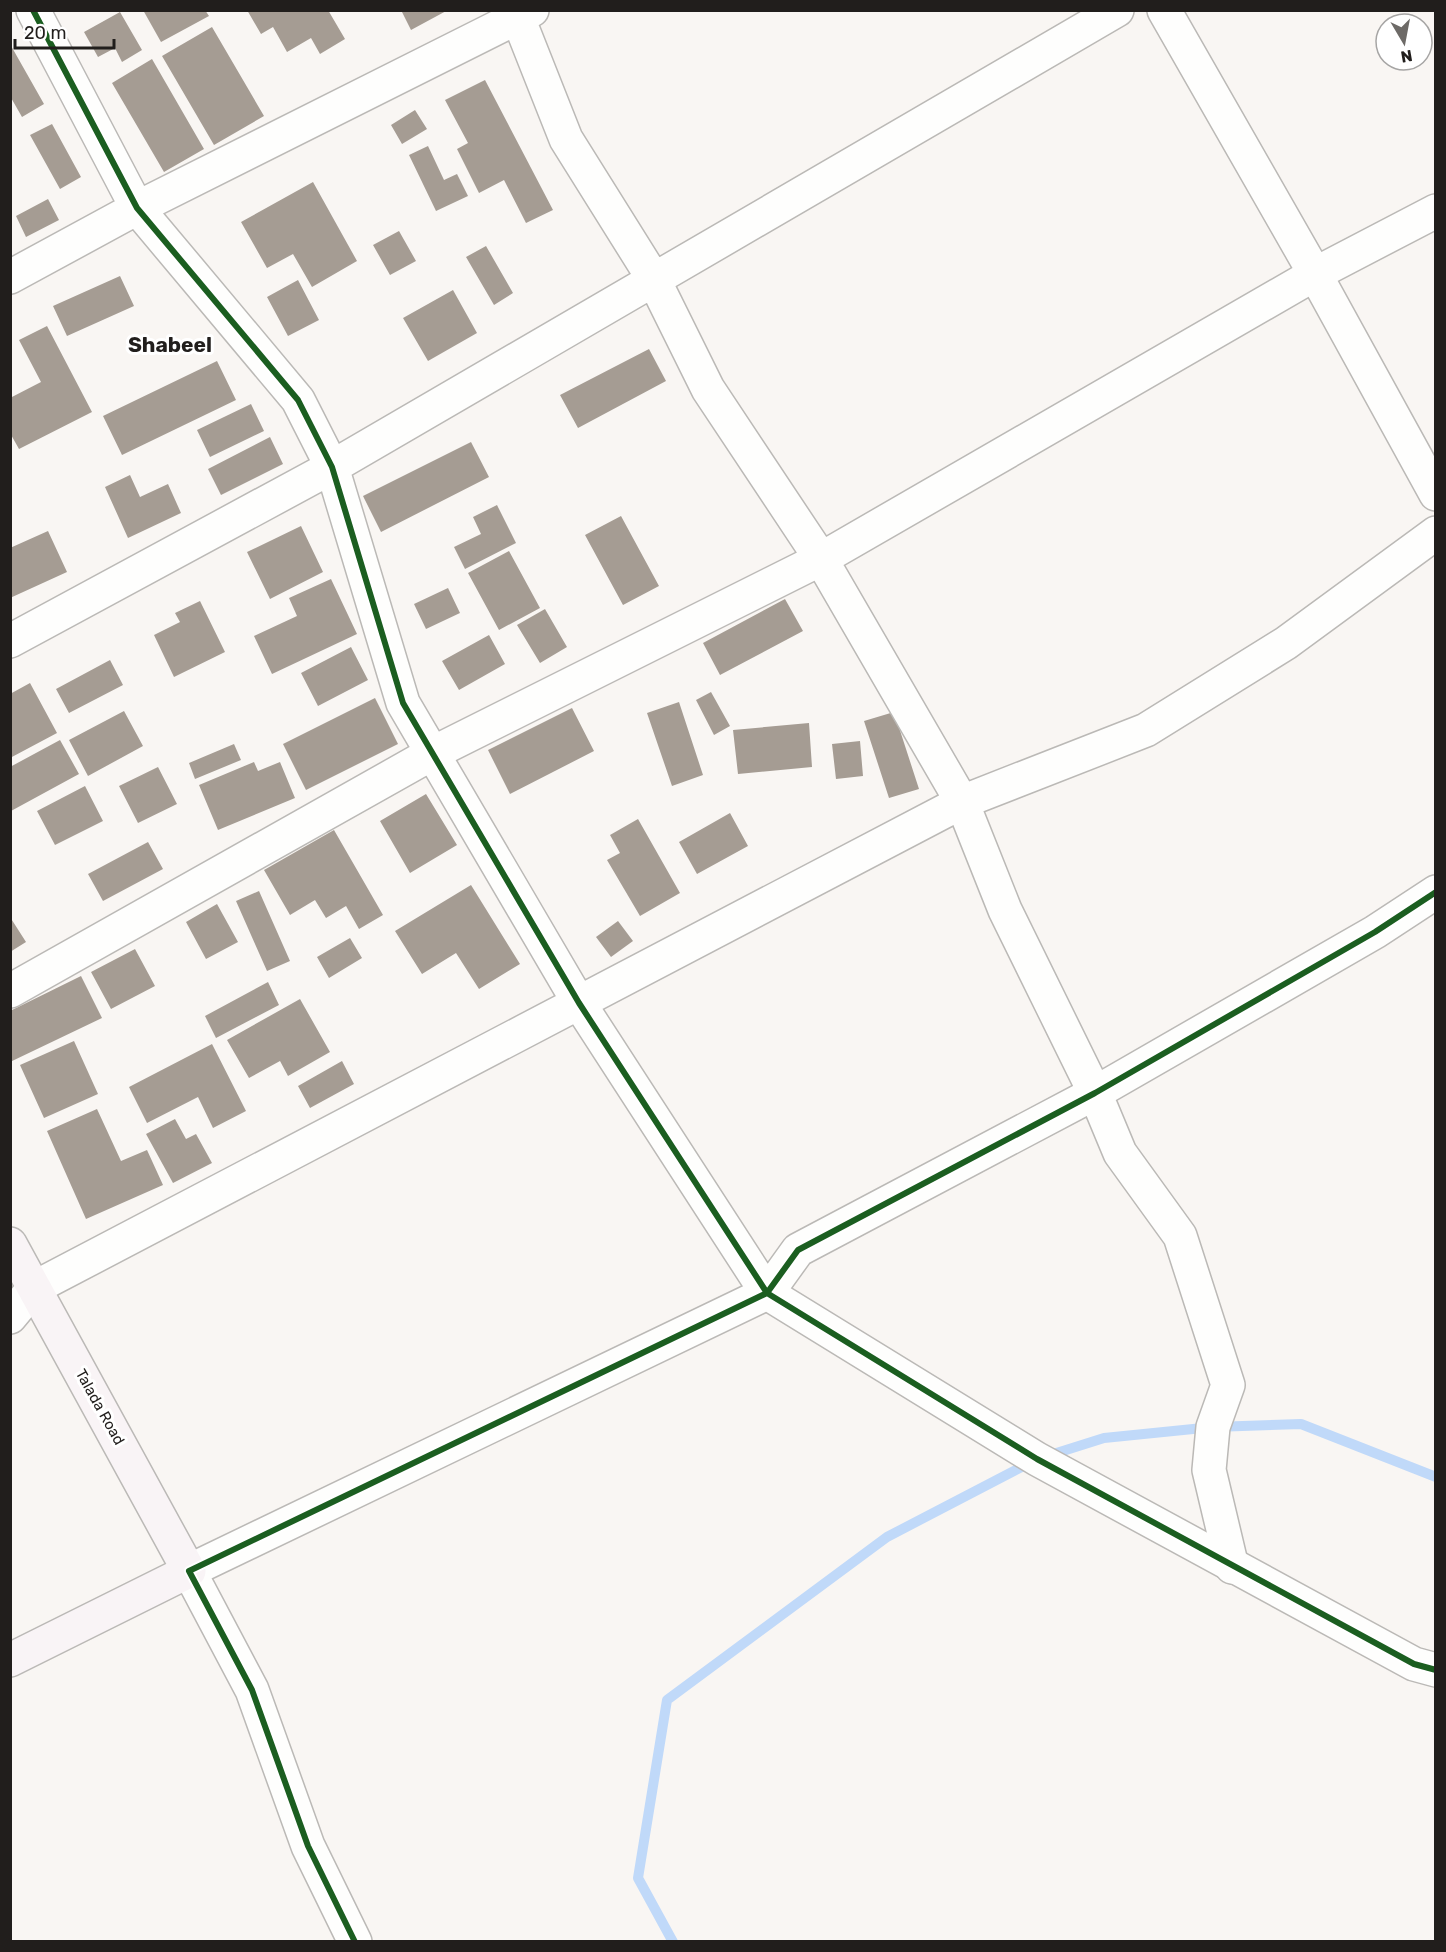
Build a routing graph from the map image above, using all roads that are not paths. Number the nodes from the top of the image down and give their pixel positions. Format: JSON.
{"nodes":[{"id":1,"x":33,"y":10,"type":"edge"},
{"id":2,"x":1117,"y":10,"type":"edge"},
{"id":3,"x":1164,"y":10,"type":"edge"},
{"id":4,"x":522,"y":13,"type":"edge"},
{"id":5,"x":137,"y":208,"type":"junction"},
{"id":6,"x":1436,"y":211,"type":"edge"},
{"id":7,"x":1315,"y":274,"type":"junction"},
{"id":8,"x":10,"y":277,"type":"edge"},
{"id":9,"x":653,"y":278,"type":"junction"},
{"id":10,"x":332,"y":467,"type":"junction"},
{"id":11,"x":1436,"y":494,"type":"edge"},
{"id":12,"x":1436,"y":533,"type":"edge"},
{"id":13,"x":820,"y":559,"type":"junction"},
{"id":14,"x":10,"y":641,"type":"edge"},
{"id":15,"x":431,"y":754,"type":"junction"},
{"id":16,"x":962,"y":802,"type":"junction"},
{"id":17,"x":1436,"y":891,"type":"edge"},
{"id":18,"x":10,"y":991,"type":"edge"},
{"id":19,"x":579,"y":1003,"type":"junction"},
{"id":20,"x":1095,"y":1093,"type":"junction"},
{"id":21,"x":10,"y":1244,"type":"edge"},
{"id":22,"x":34,"y":1288,"type":"junction"},
{"id":23,"x":767,"y":1293,"type":"junction"},
{"id":24,"x":10,"y":1317,"type":"edge"},
{"id":25,"x":1232,"y":1567,"type":"junction"},
{"id":26,"x":189,"y":1571,"type":"junction"},
{"id":27,"x":10,"y":1660,"type":"edge"},
{"id":28,"x":1436,"y":1670,"type":"edge"},
{"id":29,"x":355,"y":1941,"type":"edge"}],
"edges":[{"from":1,"to":5,"type":"street"},
{"from":2,"to":9,"type":"street"},
{"from":3,"to":7,"type":"street"},
{"from":4,"to":5,"type":"street"},
{"from":4,"to":9,"type":"street"},
{"from":5,"to":8,"type":"street"},
{"from":5,"to":10,"type":"street"},
{"from":6,"to":7,"type":"street"},
{"from":7,"to":11,"type":"street"},
{"from":7,"to":13,"type":"street"},
{"from":9,"to":10,"type":"street"},
{"from":9,"to":13,"type":"street"},
{"from":10,"to":14,"type":"street"},
{"from":10,"to":15,"type":"street"},
{"from":12,"to":16,"type":"street"},
{"from":13,"to":15,"type":"street"},
{"from":13,"to":16,"type":"street"},
{"from":15,"to":18,"type":"street"},
{"from":15,"to":19,"type":"street"},
{"from":16,"to":19,"type":"street"},
{"from":16,"to":20,"type":"street"},
{"from":17,"to":20,"type":"street"},
{"from":19,"to":22,"type":"street"},
{"from":19,"to":23,"type":"street"},
{"from":20,"to":23,"type":"street"},
{"from":20,"to":25,"type":"street"},
{"from":21,"to":22,"type":"main road","name":"Talada Road"},
{"from":22,"to":24,"type":"street"},
{"from":22,"to":26,"type":"main road","name":"Talada Road"},
{"from":23,"to":25,"type":"street"},
{"from":23,"to":26,"type":"street"},
{"from":25,"to":28,"type":"street"},
{"from":26,"to":27,"type":"main road"},
{"from":26,"to":29,"type":"street"}]}
